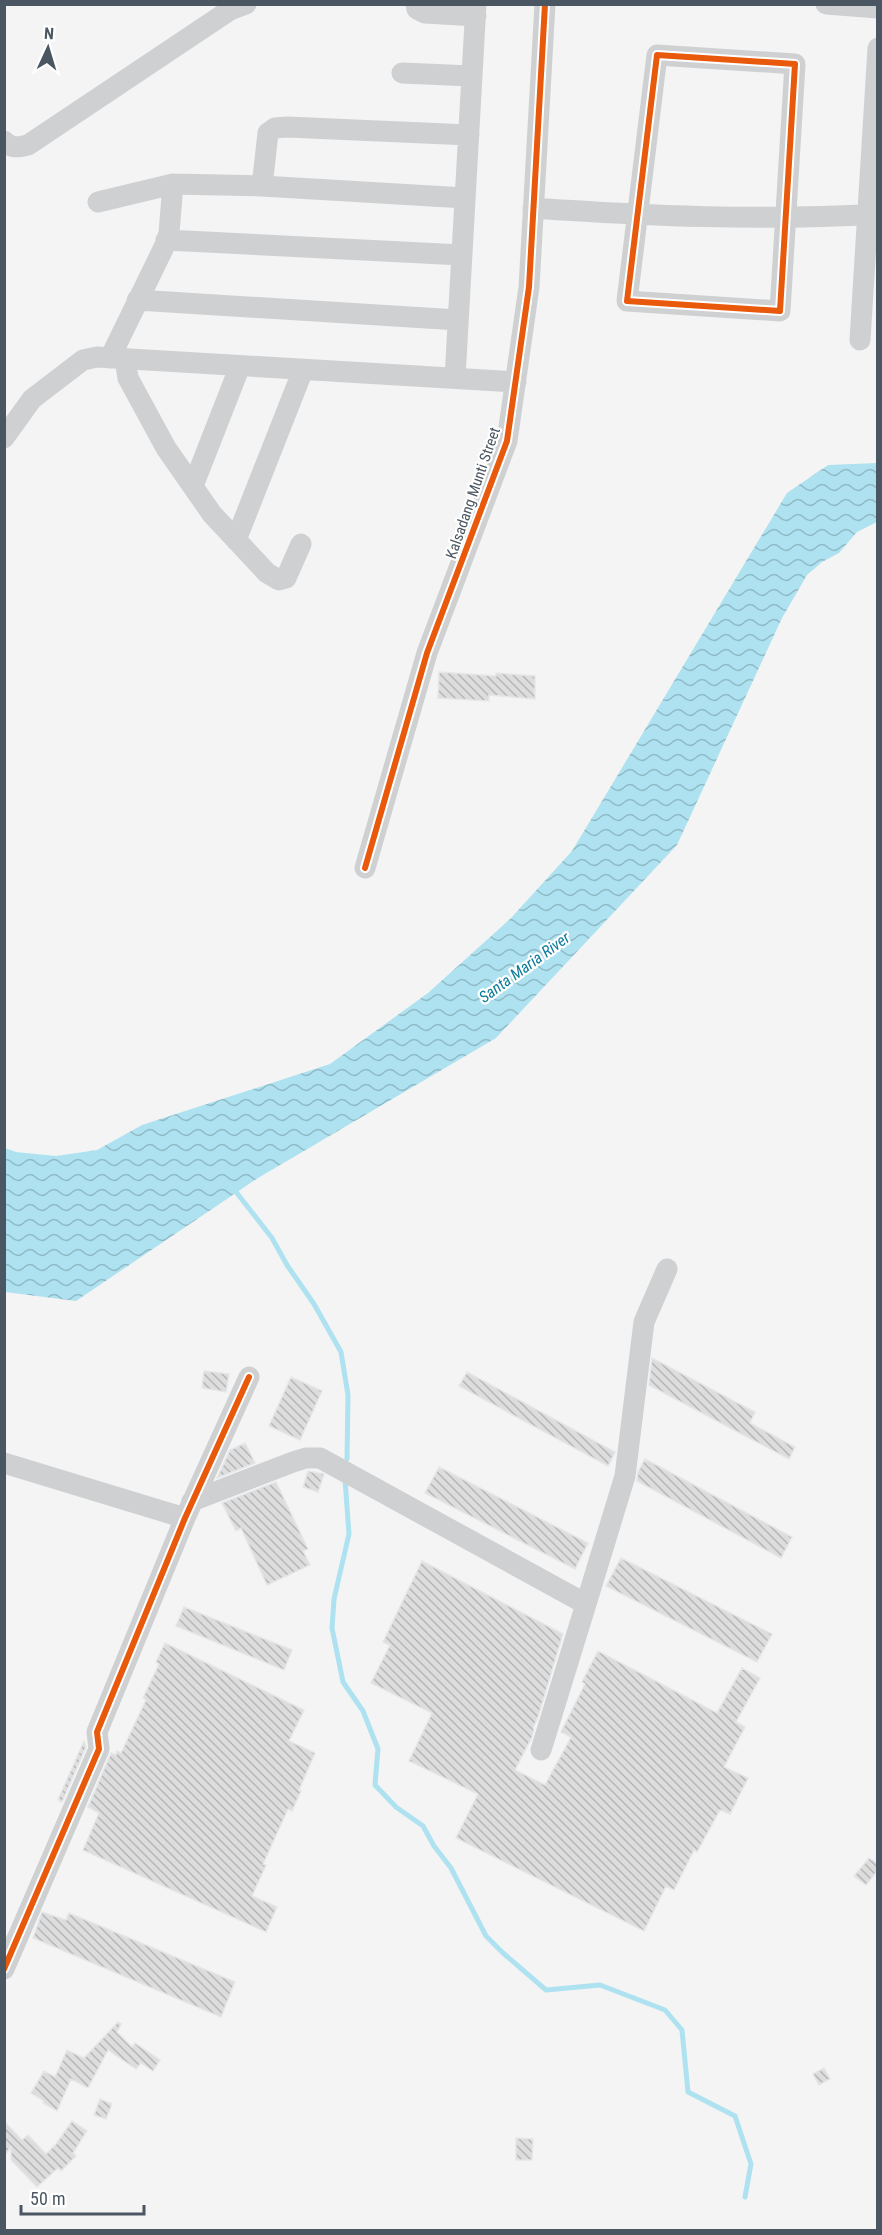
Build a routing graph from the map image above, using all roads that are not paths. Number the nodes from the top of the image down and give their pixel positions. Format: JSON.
{"nodes":[{"id":1,"x":246,"y":4,"type":"edge"},
{"id":2,"x":416,"y":4,"type":"edge"},
{"id":3,"x":545,"y":4,"type":"edge"},
{"id":4,"x":826,"y":4,"type":"edge"},
{"id":5,"x":878,"y":8,"type":"edge"},
{"id":6,"x":476,"y":10,"type":"edge"},
{"id":7,"x":878,"y":48,"type":"edge"},
{"id":8,"x":402,"y":73,"type":"dead end"},
{"id":9,"x":472,"y":76,"type":"junction"},
{"id":10,"x":469,"y":135,"type":"junction"},
{"id":11,"x":4,"y":141,"type":"edge"},
{"id":12,"x":173,"y":184,"type":"junction"},
{"id":13,"x":262,"y":186,"type":"junction"},
{"id":14,"x":465,"y":198,"type":"junction"},
{"id":15,"x":98,"y":202,"type":"dead end"},
{"id":16,"x":533,"y":208,"type":"junction"},
{"id":17,"x":872,"y":214,"type":"edge"},
{"id":18,"x":637,"y":215,"type":"junction"},
{"id":19,"x":786,"y":219,"type":"junction"},
{"id":20,"x":166,"y":240,"type":"junction"},
{"id":21,"x":462,"y":255,"type":"junction"},
{"id":22,"x":137,"y":300,"type":"junction"},
{"id":23,"x":458,"y":320,"type":"junction"},
{"id":24,"x":860,"y":340,"type":"dead end"},
{"id":25,"x":117,"y":359,"type":"junction"},
{"id":26,"x":240,"y":366,"type":"junction"},
{"id":27,"x":303,"y":370,"type":"junction"},
{"id":28,"x":455,"y":378,"type":"junction"},
{"id":29,"x":516,"y":382,"type":"junction"},
{"id":30,"x":4,"y":438,"type":"edge"},
{"id":31,"x":193,"y":486,"type":"junction"},
{"id":32,"x":236,"y":540,"type":"junction"},
{"id":33,"x":301,"y":544,"type":"dead end"},
{"id":34,"x":365,"y":868,"type":"dead end"},
{"id":35,"x":667,"y":1269,"type":"dead end"},
{"id":36,"x":249,"y":1377,"type":"dead end"},
{"id":37,"x":4,"y":1463,"type":"edge"},
{"id":38,"x":189,"y":1510,"type":"junction"},
{"id":39,"x":586,"y":1604,"type":"junction"},
{"id":40,"x":542,"y":1750,"type":"dead end"},
{"id":41,"x":4,"y":1969,"type":"edge"}],
"edges":[{"from":1,"to":11,"type":"street"},
{"from":2,"to":6,"type":"street"},
{"from":3,"to":16,"type":"street","name":"Kalsadang Munti Street"},
{"from":4,"to":5,"type":"street"},
{"from":6,"to":9,"type":"street"},
{"from":7,"to":17,"type":"street"},
{"from":8,"to":9,"type":"street"},
{"from":9,"to":10,"type":"street"},
{"from":10,"to":13,"type":"street"},
{"from":10,"to":14,"type":"street"},
{"from":12,"to":13,"type":"street"},
{"from":12,"to":15,"type":"street"},
{"from":12,"to":20,"type":"street"},
{"from":13,"to":14,"type":"street"},
{"from":14,"to":21,"type":"street"},
{"from":16,"to":18,"type":"street"},
{"from":16,"to":29,"type":"street","name":"Kalsadang Munti Street"},
{"from":17,"to":19,"type":"street"},
{"from":17,"to":24,"type":"street"},
{"from":18,"to":19,"type":"street"},
{"from":18,"to":19,"type":"street"},
{"from":18,"to":19,"type":"street"},
{"from":20,"to":21,"type":"street"},
{"from":20,"to":22,"type":"street"},
{"from":21,"to":23,"type":"street"},
{"from":22,"to":23,"type":"street"},
{"from":22,"to":25,"type":"street"},
{"from":23,"to":28,"type":"street"},
{"from":25,"to":26,"type":"street"},
{"from":25,"to":30,"type":"street"},
{"from":25,"to":31,"type":"street"},
{"from":26,"to":27,"type":"street"},
{"from":26,"to":31,"type":"street"},
{"from":27,"to":28,"type":"street"},
{"from":27,"to":32,"type":"street"},
{"from":28,"to":29,"type":"street"},
{"from":29,"to":34,"type":"street","name":"Kalsadang Munti Street"},
{"from":31,"to":32,"type":"street"},
{"from":32,"to":33,"type":"street"},
{"from":35,"to":39,"type":"street"},
{"from":36,"to":38,"type":"street"},
{"from":37,"to":38,"type":"street"},
{"from":38,"to":39,"type":"street"},
{"from":38,"to":41,"type":"street"},
{"from":39,"to":40,"type":"street"}]}
